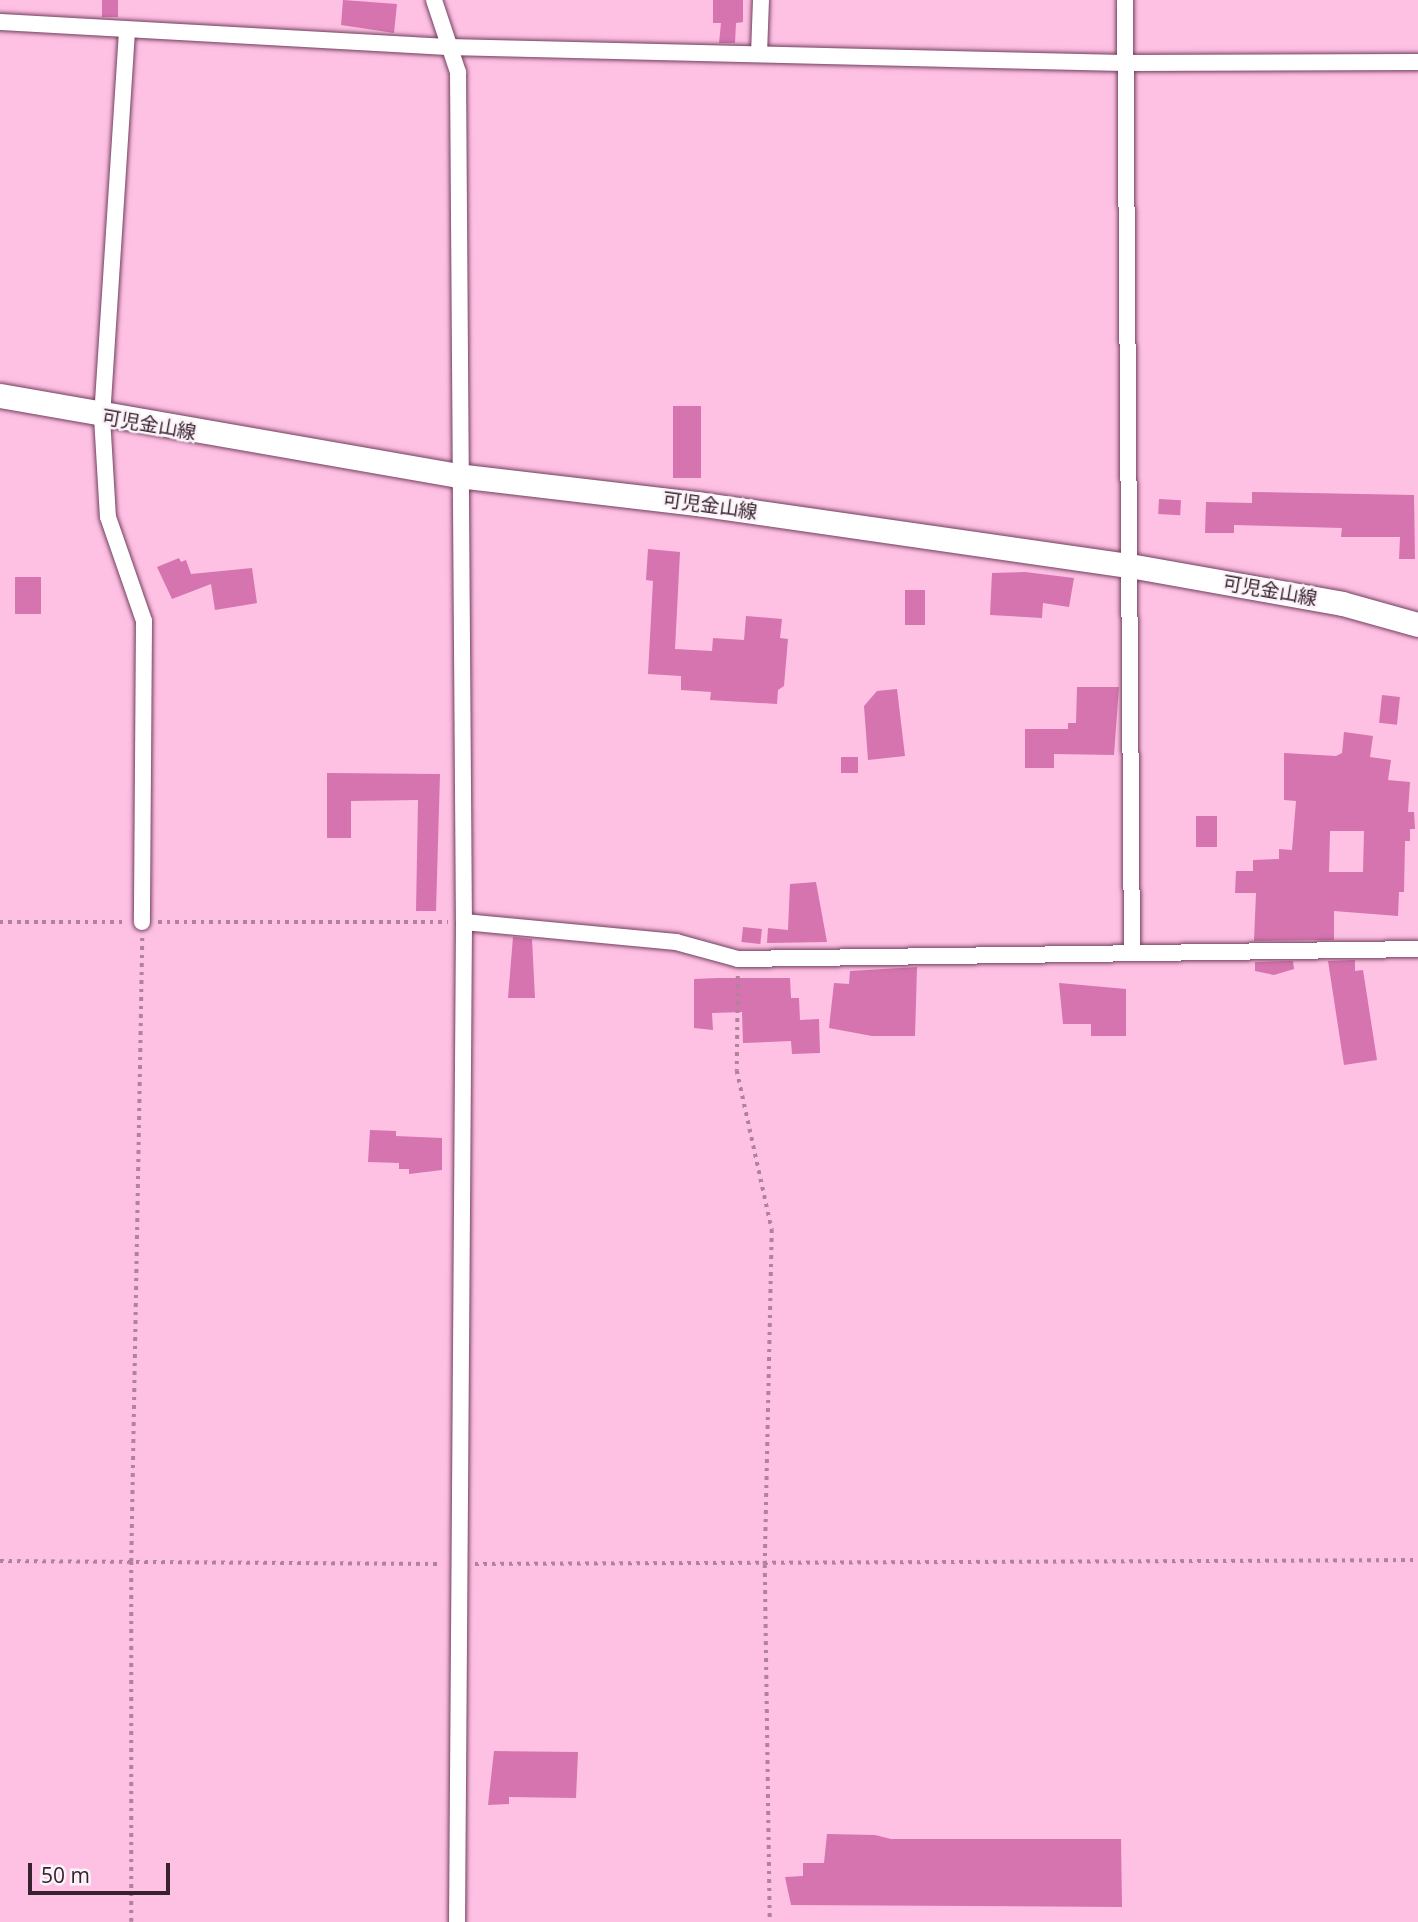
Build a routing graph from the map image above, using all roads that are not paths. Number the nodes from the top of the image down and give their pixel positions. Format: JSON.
{"nodes":[{"id":1,"x":434,"y":0,"type":"edge"},
{"id":2,"x":761,"y":0,"type":"edge"},
{"id":3,"x":1125,"y":0,"type":"edge"},
{"id":4,"x":0,"y":22,"type":"edge"},
{"id":5,"x":127,"y":31,"type":"junction"},
{"id":6,"x":448,"y":47,"type":"junction"},
{"id":7,"x":759,"y":54,"type":"junction"},
{"id":8,"x":1418,"y":62,"type":"edge"},
{"id":9,"x":1124,"y":63,"type":"junction"},
{"id":10,"x":0,"y":396,"type":"edge"},
{"id":11,"x":102,"y":417,"type":"junction"},
{"id":12,"x":458,"y":476,"type":"junction"},
{"id":13,"x":1130,"y":566,"type":"junction"},
{"id":14,"x":1418,"y":625,"type":"edge"},
{"id":15,"x":142,"y":922,"type":"road end"},
{"id":16,"x":464,"y":922,"type":"junction"},
{"id":17,"x":1418,"y":949,"type":"edge"},
{"id":18,"x":1132,"y":953,"type":"junction"},
{"id":19,"x":457,"y":1922,"type":"edge"}],
"edges":[{"from":1,"to":6,"type":"street"},
{"from":2,"to":7,"type":"street"},
{"from":3,"to":9,"type":"street"},
{"from":4,"to":5,"type":"street"},
{"from":5,"to":6,"type":"street"},
{"from":5,"to":11,"type":"street"},
{"from":6,"to":7,"type":"street"},
{"from":6,"to":12,"type":"street"},
{"from":7,"to":9,"type":"street"},
{"from":8,"to":9,"type":"street"},
{"from":9,"to":13,"type":"street"},
{"from":10,"to":11,"type":"main road","name":"可児金山線"},
{"from":11,"to":12,"type":"main road","name":"可児金山線"},
{"from":11,"to":15,"type":"street"},
{"from":12,"to":13,"type":"main road","name":"可児金山線"},
{"from":12,"to":16,"type":"street"},
{"from":13,"to":14,"type":"main road","name":"可児金山線"},
{"from":13,"to":18,"type":"street"},
{"from":16,"to":18,"type":"street"},
{"from":16,"to":19,"type":"street"},
{"from":17,"to":18,"type":"street"}]}
